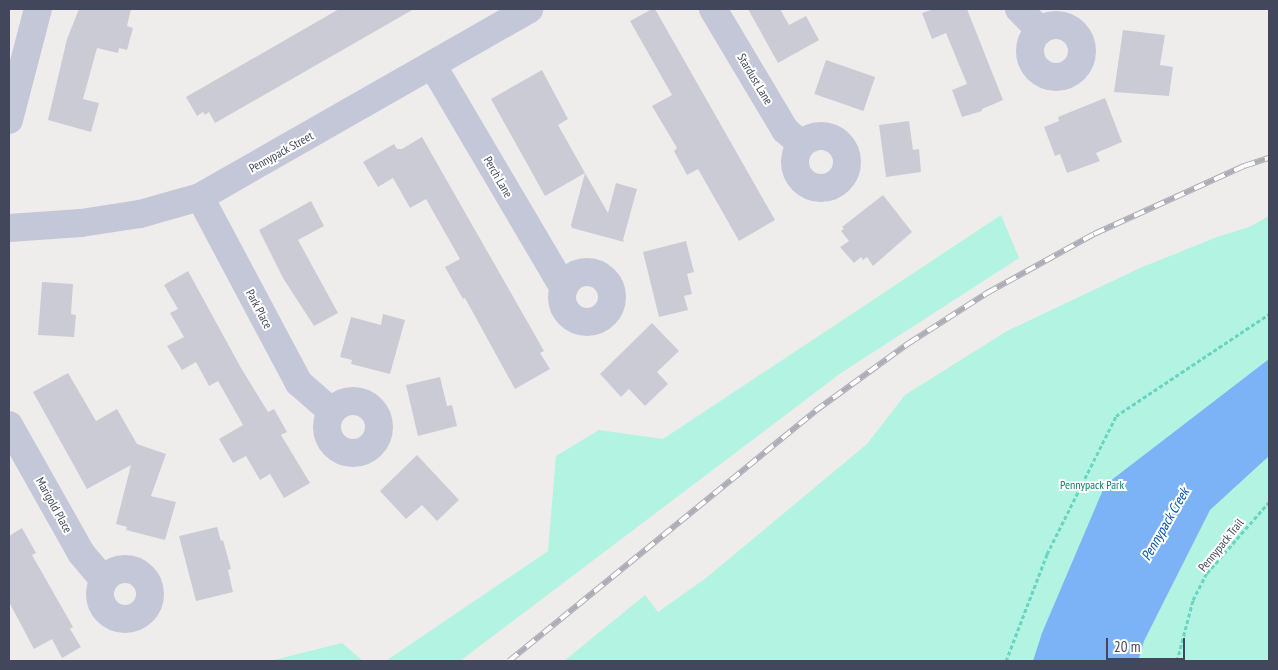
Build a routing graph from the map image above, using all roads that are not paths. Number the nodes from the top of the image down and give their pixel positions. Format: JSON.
{"nodes":[{"id":1,"x":38,"y":9,"type":"edge"},
{"id":2,"x":713,"y":9,"type":"edge"},
{"id":3,"x":1018,"y":9,"type":"edge"},
{"id":4,"x":519,"y":11,"type":"edge"},
{"id":5,"x":1040,"y":30,"type":"dead end"},
{"id":6,"x":433,"y":66,"type":"junction"},
{"id":7,"x":9,"y":120,"type":"edge"},
{"id":8,"x":801,"y":144,"type":"dead end"},
{"id":9,"x":200,"y":197,"type":"junction"},
{"id":10,"x":9,"y":228,"type":"edge"},
{"id":11,"x":564,"y":288,"type":"dead end"},
{"id":12,"x":331,"y":411,"type":"dead end"},
{"id":13,"x":9,"y":426,"type":"edge"},
{"id":14,"x":104,"y":580,"type":"dead end"}],
"edges":[{"from":1,"to":7,"type":"street"},
{"from":2,"to":8,"type":"street","name":"Stardust Lane"},
{"from":3,"to":5,"type":"street"},
{"from":4,"to":6,"type":"street","name":"Pennypack Street"},
{"from":6,"to":9,"type":"street","name":"Pennypack Street"},
{"from":6,"to":11,"type":"street","name":"Perch Lane"},
{"from":9,"to":10,"type":"street","name":"Pennypack Street"},
{"from":9,"to":12,"type":"street","name":"Park Place"},
{"from":13,"to":14,"type":"street","name":"Marigold Place"}]}
